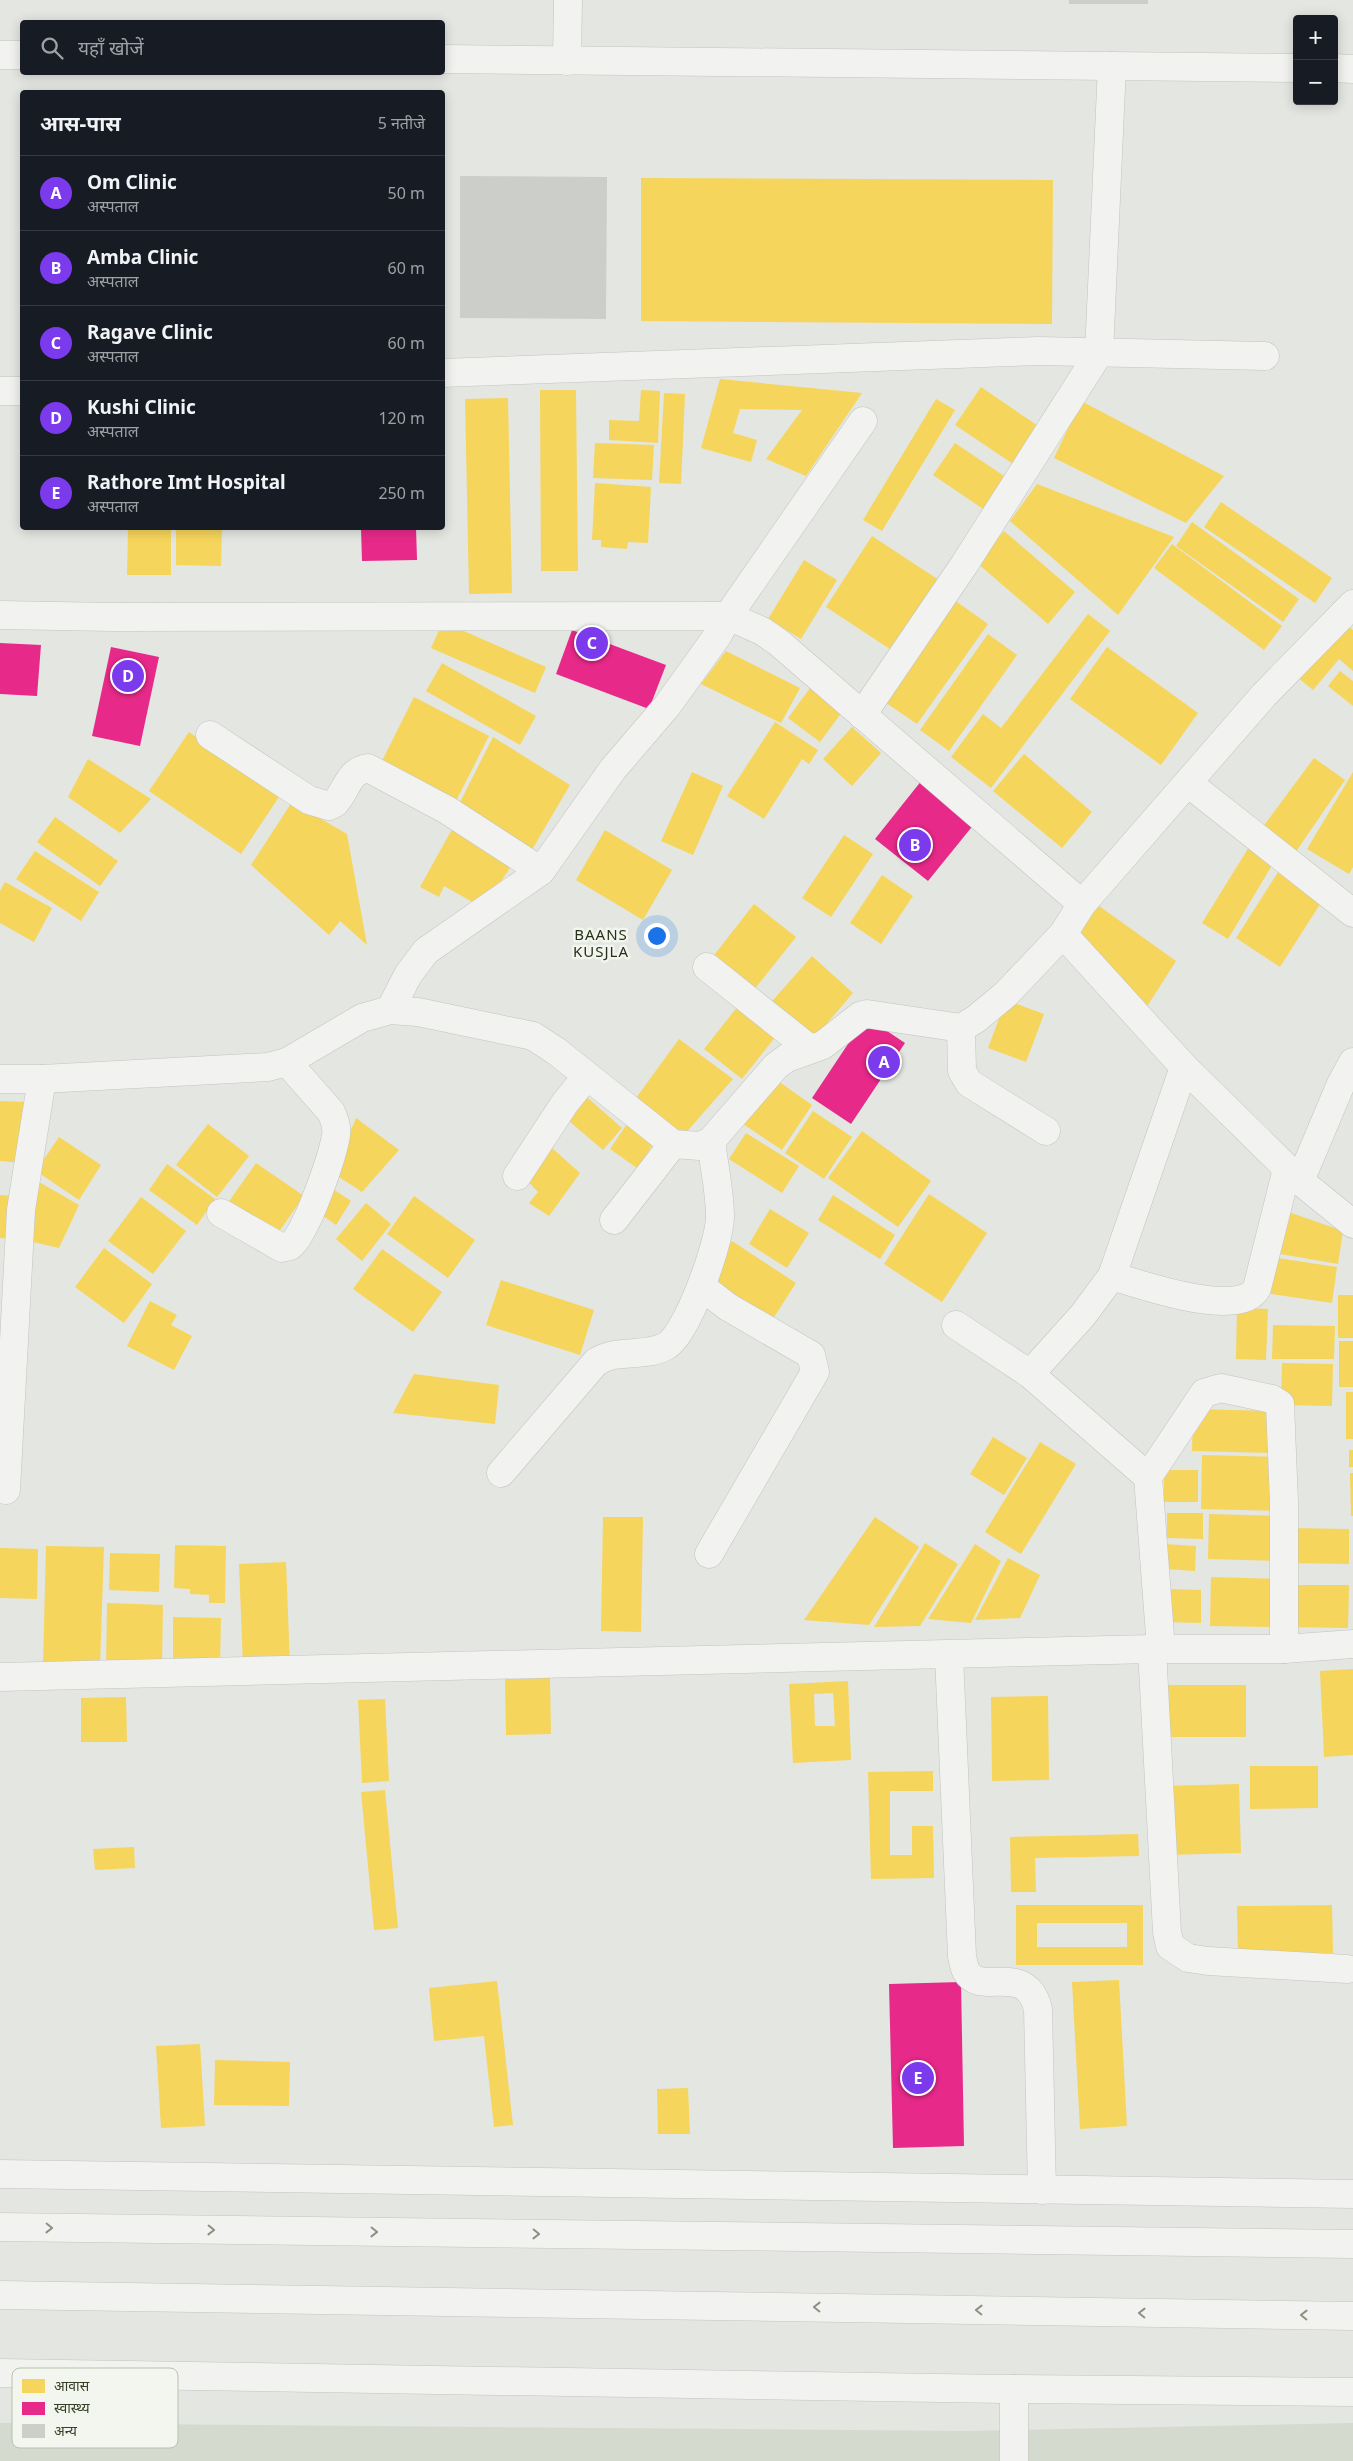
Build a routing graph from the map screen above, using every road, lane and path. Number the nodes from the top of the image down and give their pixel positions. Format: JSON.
{"nodes":[{"id":1,"x":568,"y":0,"type":"edge"},
{"id":2,"x":0,"y":55,"type":"edge"},
{"id":3,"x":20,"y":55,"type":"edge"},
{"id":4,"x":445,"y":59,"type":"edge"},
{"id":5,"x":567,"y":60,"type":"junction"},
{"id":6,"x":1112,"y":66,"type":"junction"},
{"id":7,"x":1293,"y":68,"type":"edge"},
{"id":8,"x":1338,"y":68,"type":"edge"},
{"id":9,"x":1353,"y":69,"type":"edge"},
{"id":10,"x":1099,"y":353,"type":"junction"},
{"id":11,"x":1265,"y":356,"type":"dead end"},
{"id":12,"x":445,"y":373,"type":"edge"},
{"id":13,"x":0,"y":391,"type":"edge"},
{"id":14,"x":20,"y":391,"type":"edge"},
{"id":15,"x":863,"y":422,"type":"dead end"},
{"id":16,"x":1353,"y":604,"type":"edge"},
{"id":17,"x":0,"y":615,"type":"edge"},
{"id":18,"x":728,"y":616,"type":"junction"},
{"id":19,"x":862,"y":715,"type":"junction"},
{"id":20,"x":210,"y":735,"type":"dead end"},
{"id":21,"x":1188,"y":783,"type":"junction"},
{"id":22,"x":541,"y":871,"type":"junction"},
{"id":23,"x":1082,"y":904,"type":"junction"},
{"id":24,"x":1353,"y":913,"type":"edge"},
{"id":25,"x":1063,"y":934,"type":"junction"},
{"id":26,"x":707,"y":967,"type":"dead end"},
{"id":27,"x":390,"y":1010,"type":"junction"},
{"id":28,"x":960,"y":1028,"type":"junction"},
{"id":29,"x":810,"y":1049,"type":"junction"},
{"id":30,"x":287,"y":1062,"type":"junction"},
{"id":31,"x":1353,"y":1062,"type":"edge"},
{"id":32,"x":1184,"y":1067,"type":"junction"},
{"id":33,"x":586,"y":1077,"type":"junction"},
{"id":34,"x":0,"y":1079,"type":"edge"},
{"id":35,"x":42,"y":1079,"type":"junction"},
{"id":36,"x":1046,"y":1131,"type":"dead end"},
{"id":37,"x":711,"y":1141,"type":"junction"},
{"id":38,"x":673,"y":1144,"type":"junction"},
{"id":39,"x":1294,"y":1175,"type":"junction"},
{"id":40,"x":518,"y":1176,"type":"dead end"},
{"id":41,"x":220,"y":1213,"type":"dead end"},
{"id":42,"x":614,"y":1220,"type":"dead end"},
{"id":43,"x":1353,"y":1224,"type":"edge"},
{"id":44,"x":1112,"y":1276,"type":"junction"},
{"id":45,"x":702,"y":1287,"type":"junction"},
{"id":46,"x":956,"y":1324,"type":"dead end"},
{"id":47,"x":1030,"y":1374,"type":"junction"},
{"id":48,"x":500,"y":1473,"type":"dead end"},
{"id":49,"x":1148,"y":1477,"type":"junction"},
{"id":50,"x":6,"y":1490,"type":"dead end"},
{"id":51,"x":708,"y":1554,"type":"dead end"},
{"id":52,"x":1353,"y":1644,"type":"edge"},
{"id":53,"x":1157,"y":1649,"type":"junction"},
{"id":54,"x":1284,"y":1649,"type":"junction"},
{"id":55,"x":949,"y":1655,"type":"junction"},
{"id":56,"x":0,"y":1677,"type":"edge"},
{"id":57,"x":1347,"y":1969,"type":"dead end"},
{"id":58,"x":0,"y":2174,"type":"edge"},
{"id":59,"x":1042,"y":2190,"type":"junction"},
{"id":60,"x":1353,"y":2194,"type":"edge"},
{"id":61,"x":0,"y":2227,"type":"edge"},
{"id":62,"x":1353,"y":2244,"type":"edge"},
{"id":63,"x":0,"y":2295,"type":"edge"},
{"id":64,"x":1353,"y":2316,"type":"edge"},
{"id":65,"x":178,"y":2375,"type":"edge"},
{"id":66,"x":1014,"y":2389,"type":"junction"},
{"id":67,"x":1353,"y":2392,"type":"edge"},
{"id":68,"x":1014,"y":2461,"type":"edge"}],
"edges":[{"from":1,"to":5,"type":"street"},
{"from":2,"to":3,"type":"street"},
{"from":4,"to":5,"type":"street"},
{"from":5,"to":6,"type":"street"},
{"from":6,"to":7,"type":"street"},
{"from":6,"to":10,"type":"street"},
{"from":8,"to":9,"type":"street"},
{"from":10,"to":11,"type":"street"},
{"from":10,"to":12,"type":"street"},
{"from":10,"to":19,"type":"street"},
{"from":13,"to":14,"type":"street"},
{"from":15,"to":18,"type":"street"},
{"from":16,"to":21,"type":"street"},
{"from":17,"to":18,"type":"street"},
{"from":18,"to":19,"type":"street"},
{"from":18,"to":22,"type":"street"},
{"from":19,"to":23,"type":"street"},
{"from":20,"to":22,"type":"street"},
{"from":21,"to":23,"type":"street"},
{"from":21,"to":24,"type":"street"},
{"from":22,"to":27,"type":"street"},
{"from":23,"to":25,"type":"street"},
{"from":25,"to":28,"type":"street"},
{"from":25,"to":32,"type":"street"},
{"from":26,"to":29,"type":"street"},
{"from":27,"to":30,"type":"street"},
{"from":27,"to":33,"type":"street"},
{"from":28,"to":29,"type":"street"},
{"from":28,"to":36,"type":"street"},
{"from":29,"to":37,"type":"street"},
{"from":30,"to":35,"type":"street"},
{"from":30,"to":41,"type":"street"},
{"from":31,"to":39,"type":"street"},
{"from":32,"to":39,"type":"street"},
{"from":32,"to":44,"type":"street"},
{"from":33,"to":38,"type":"street"},
{"from":33,"to":40,"type":"street"},
{"from":34,"to":35,"type":"street"},
{"from":35,"to":50,"type":"street"},
{"from":37,"to":38,"type":"street"},
{"from":37,"to":45,"type":"street"},
{"from":38,"to":42,"type":"street"},
{"from":39,"to":43,"type":"street"},
{"from":39,"to":44,"type":"street"},
{"from":44,"to":47,"type":"street"},
{"from":45,"to":48,"type":"street"},
{"from":45,"to":51,"type":"street"},
{"from":46,"to":47,"type":"street"},
{"from":47,"to":49,"type":"street"},
{"from":49,"to":53,"type":"street"},
{"from":49,"to":54,"type":"street"},
{"from":52,"to":54,"type":"street"},
{"from":53,"to":54,"type":"street"},
{"from":53,"to":55,"type":"street"},
{"from":53,"to":57,"type":"street"},
{"from":55,"to":56,"type":"street"},
{"from":55,"to":59,"type":"street"},
{"from":58,"to":59,"type":"street"},
{"from":59,"to":60,"type":"street"},
{"from":61,"to":62,"type":"street","one_way":true},
{"from":64,"to":63,"type":"street","one_way":true},
{"from":65,"to":66,"type":"street"},
{"from":66,"to":67,"type":"street"},
{"from":66,"to":68,"type":"street"}]}
